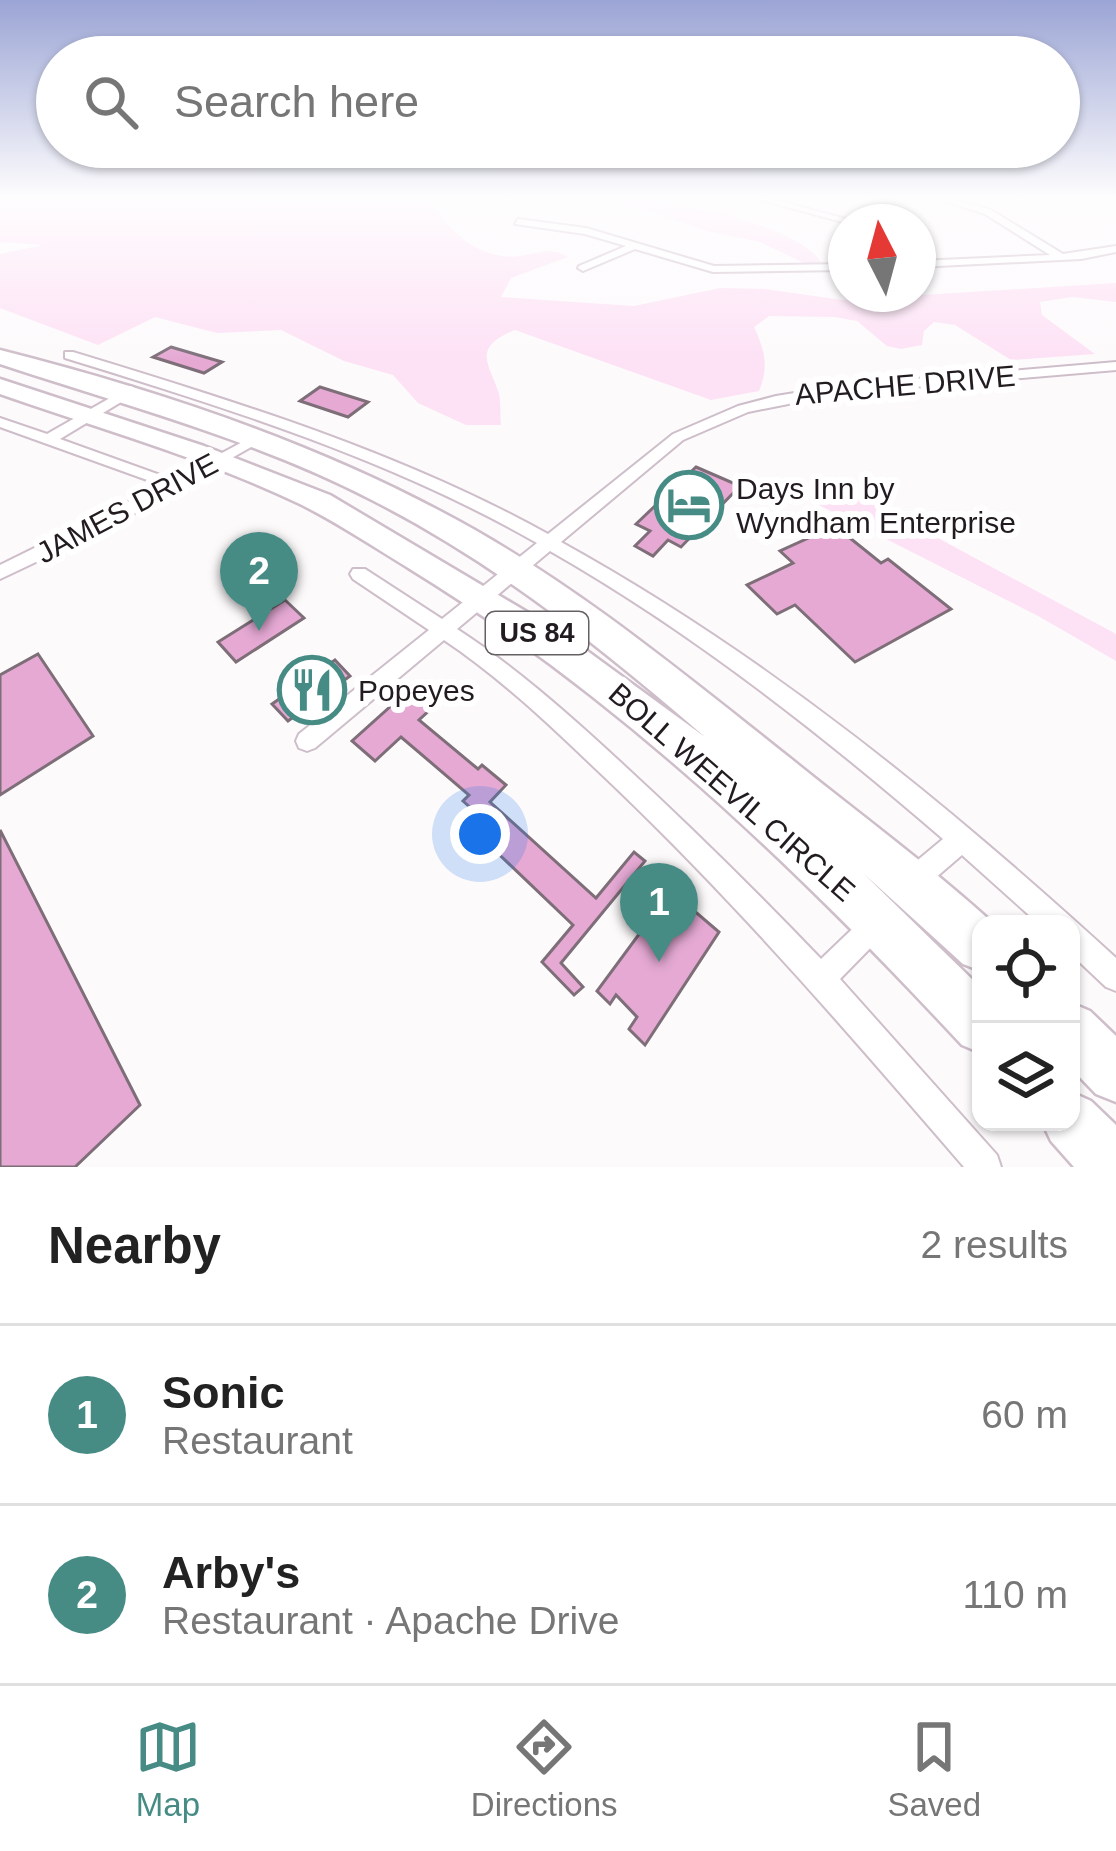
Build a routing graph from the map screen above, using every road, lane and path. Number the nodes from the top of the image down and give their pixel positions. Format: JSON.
{"nodes":[{"id":1,"x":621,"y":251,"type":"edge"},
{"id":2,"x":651,"y":251,"type":"edge"},
{"id":3,"x":1053,"y":251,"type":"edge"},
{"id":4,"x":1099,"y":251,"type":"edge"},
{"id":5,"x":1061,"y":257,"type":"junction"},
{"id":6,"x":936,"y":261,"type":"edge"},
{"id":7,"x":583,"y":268,"type":"dead end"},
{"id":8,"x":828,"y":268,"type":"edge"},
{"id":9,"x":68,"y":355,"type":"dead end"},
{"id":10,"x":0,"y":357,"type":"edge"},
{"id":11,"x":1116,"y":366,"type":"edge"},
{"id":12,"x":0,"y":386,"type":"edge"},
{"id":13,"x":134,"y":388,"type":"junction"},
{"id":14,"x":85,"y":416,"type":"junction"},
{"id":15,"x":0,"y":422,"type":"edge"},
{"id":16,"x":48,"y":440,"type":"junction"},
{"id":17,"x":253,"y":442,"type":"junction"},
{"id":18,"x":218,"y":461,"type":"junction"},
{"id":19,"x":170,"y":488,"type":"junction"},
{"id":20,"x":552,"y":542,"type":"junction"},
{"id":21,"x":516,"y":570,"type":"junction"},
{"id":22,"x":0,"y":573,"type":"edge"},
{"id":23,"x":359,"y":574,"type":"dead end"},
{"id":24,"x":482,"y":597,"type":"junction"},
{"id":25,"x":443,"y":628,"type":"junction"},
{"id":26,"x":307,"y":741,"type":"dead end"},
{"id":27,"x":961,"y":840,"type":"junction"},
{"id":28,"x":912,"y":881,"type":"junction"},
{"id":29,"x":1048,"y":915,"type":"edge"},
{"id":30,"x":880,"y":920,"type":"junction"},
{"id":31,"x":972,"y":938,"type":"edge"},
{"id":32,"x":1080,"y":943,"type":"edge"},
{"id":33,"x":1116,"y":977,"type":"edge"},
{"id":34,"x":821,"y":979,"type":"junction"},
{"id":35,"x":978,"y":1023,"type":"edge"},
{"id":36,"x":1080,"y":1039,"type":"edge"},
{"id":37,"x":1116,"y":1074,"type":"edge"},
{"id":38,"x":1080,"y":1130,"type":"edge"},
{"id":39,"x":985,"y":1167,"type":"edge"},
{"id":40,"x":1115,"y":1167,"type":"edge"}],
"edges":[{"from":1,"to":7,"type":"street"},
{"from":2,"to":8,"type":"street"},
{"from":3,"to":5,"type":"street"},
{"from":4,"to":5,"type":"street"},
{"from":5,"to":6,"type":"street"},
{"from":9,"to":13,"type":"street"},
{"from":10,"to":13,"type":"highway","name":"BOLL WEEVIL CIRCLE","number":"US 84"},
{"from":11,"to":20,"type":"street","name":"APACHE DRIVE"},
{"from":12,"to":14,"type":"highway","name":"BOLL WEEVIL CIRCLE","number":"US 84"},
{"from":13,"to":14,"type":"street"},
{"from":13,"to":17,"type":"highway","name":"BOLL WEEVIL CIRCLE","number":"US 84"},
{"from":13,"to":20,"type":"street"},
{"from":14,"to":16,"type":"street"},
{"from":14,"to":18,"type":"highway","name":"BOLL WEEVIL CIRCLE","number":"US 84"},
{"from":15,"to":16,"type":"street"},
{"from":16,"to":19,"type":"street"},
{"from":17,"to":18,"type":"street","name":"JAMES DRIVE"},
{"from":17,"to":21,"type":"highway","name":"BOLL WEEVIL CIRCLE","number":"US 84"},
{"from":18,"to":19,"type":"street","name":"JAMES DRIVE"},
{"from":18,"to":24,"type":"highway","name":"BOLL WEEVIL CIRCLE","number":"US 84"},
{"from":19,"to":22,"type":"street","name":"JAMES DRIVE"},
{"from":20,"to":21,"type":"street","name":"APACHE DRIVE"},
{"from":20,"to":27,"type":"street"},
{"from":21,"to":24,"type":"street","name":"APACHE DRIVE"},
{"from":21,"to":28,"type":"highway","name":"BOLL WEEVIL CIRCLE","number":"US 84"},
{"from":23,"to":25,"type":"street"},
{"from":24,"to":25,"type":"street","name":"APACHE DRIVE"},
{"from":24,"to":30,"type":"highway","name":"BOLL WEEVIL CIRCLE","number":"US 84"},
{"from":25,"to":26,"type":"street","name":"APACHE DRIVE"},
{"from":25,"to":34,"type":"street"},
{"from":27,"to":28,"type":"street"},
{"from":27,"to":29,"type":"street"},
{"from":28,"to":30,"type":"street"},
{"from":28,"to":31,"type":"highway","name":"BOLL WEEVIL CIRCLE","number":"US 84"},
{"from":30,"to":34,"type":"street"},
{"from":30,"to":35,"type":"highway","name":"BOLL WEEVIL CIRCLE","number":"US 84"},
{"from":32,"to":33,"type":"street"},
{"from":34,"to":39,"type":"street"},
{"from":36,"to":37,"type":"highway"},
{"from":38,"to":40,"type":"highway"}]}
